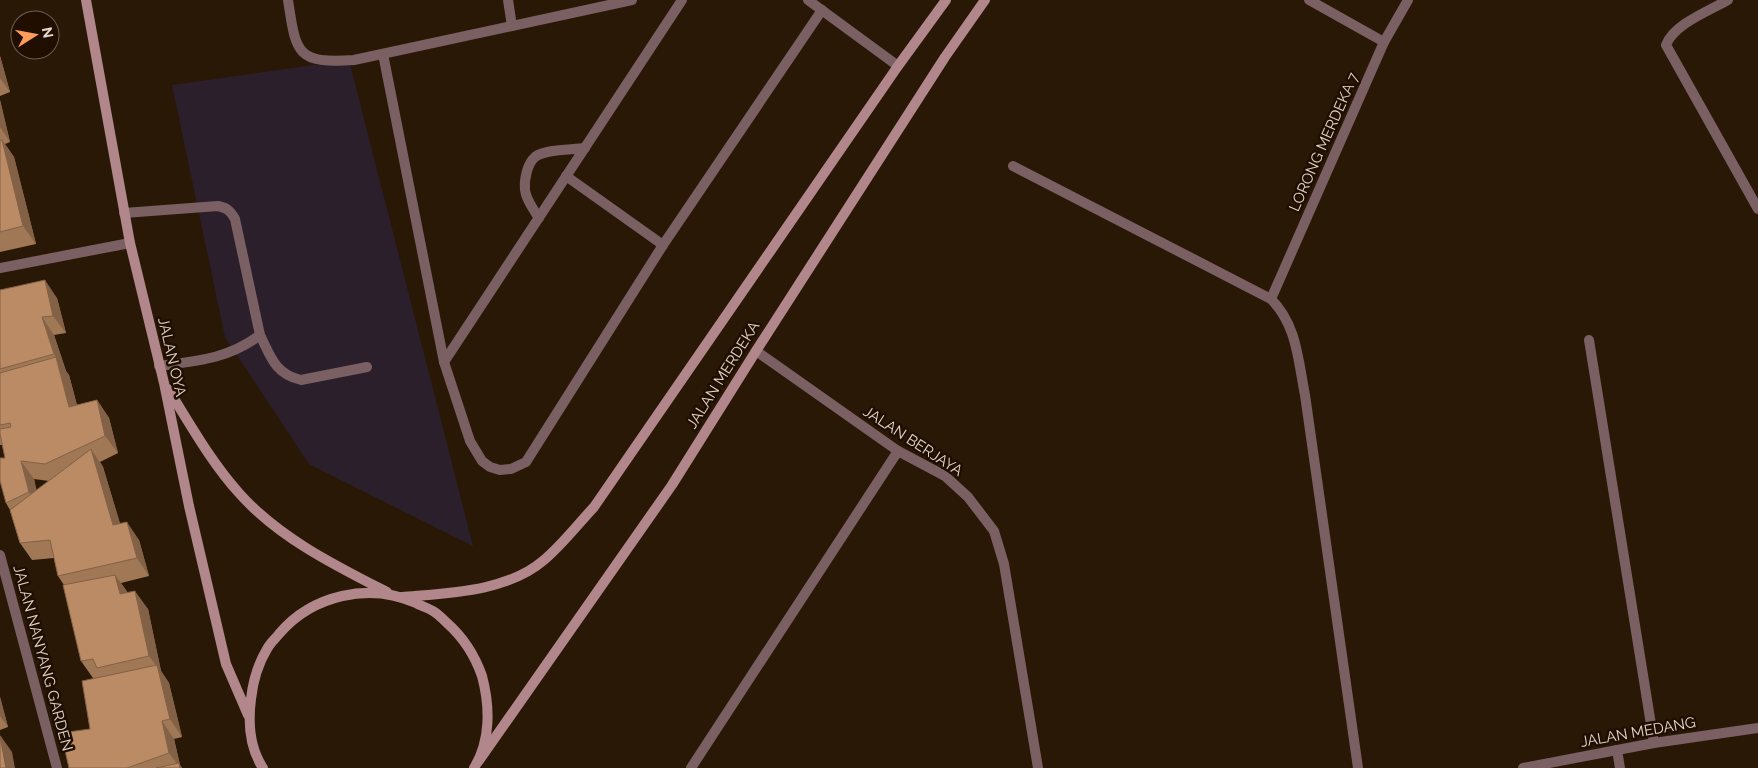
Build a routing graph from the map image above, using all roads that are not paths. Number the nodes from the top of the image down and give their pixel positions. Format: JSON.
{"nodes":[{"id":1,"x":86,"y":0,"type":"edge"},
{"id":2,"x":288,"y":0,"type":"edge"},
{"id":3,"x":508,"y":0,"type":"edge"},
{"id":4,"x":632,"y":0,"type":"edge"},
{"id":5,"x":682,"y":0,"type":"edge"},
{"id":6,"x":946,"y":0,"type":"edge"},
{"id":7,"x":986,"y":0,"type":"edge"},
{"id":8,"x":1309,"y":0,"type":"edge"},
{"id":9,"x":1408,"y":0,"type":"edge"},
{"id":10,"x":1728,"y":0,"type":"edge"},
{"id":11,"x":811,"y":1,"type":"edge"},
{"id":12,"x":822,"y":10,"type":"junction"},
{"id":13,"x":512,"y":26,"type":"junction"},
{"id":14,"x":1384,"y":42,"type":"junction"},
{"id":15,"x":383,"y":54,"type":"junction"},
{"id":16,"x":898,"y":66,"type":"junction"},
{"id":17,"x":585,"y":148,"type":"junction"},
{"id":18,"x":1013,"y":166,"type":"dead end"},
{"id":19,"x":566,"y":176,"type":"junction"},
{"id":20,"x":1758,"y":209,"type":"edge"},
{"id":21,"x":124,"y":213,"type":"junction"},
{"id":22,"x":539,"y":218,"type":"junction"},
{"id":23,"x":130,"y":243,"type":"junction"},
{"id":24,"x":664,"y":245,"type":"junction"},
{"id":25,"x":0,"y":268,"type":"edge"},
{"id":26,"x":1271,"y":298,"type":"junction"},
{"id":27,"x":260,"y":335,"type":"junction"},
{"id":28,"x":1589,"y":340,"type":"dead end"},
{"id":29,"x":756,"y":351,"type":"junction"},
{"id":30,"x":444,"y":362,"type":"junction"},
{"id":31,"x":159,"y":366,"type":"junction"},
{"id":32,"x":367,"y":366,"type":"dead end"},
{"id":33,"x":164,"y":384,"type":"junction"},
{"id":34,"x":898,"y":451,"type":"junction"},
{"id":35,"x":0,"y":555,"type":"edge"},
{"id":36,"x":389,"y":594,"type":"junction"},
{"id":37,"x":402,"y":597,"type":"junction"},
{"id":38,"x":248,"y":716,"type":"junction"},
{"id":39,"x":1758,"y":728,"type":"edge"},
{"id":40,"x":1654,"y":743,"type":"junction"},
{"id":41,"x":1617,"y":750,"type":"junction"},
{"id":42,"x":476,"y":765,"type":"edge"},
{"id":43,"x":261,"y":766,"type":"edge"},
{"id":44,"x":57,"y":768,"type":"edge"},
{"id":45,"x":691,"y":768,"type":"edge"},
{"id":46,"x":1038,"y":768,"type":"edge"},
{"id":47,"x":1358,"y":768,"type":"edge"},
{"id":48,"x":1523,"y":768,"type":"edge"},
{"id":49,"x":1620,"y":768,"type":"edge"}],
"edges":[{"from":1,"to":21,"type":"main road","name":"JALAN OYA"},
{"from":2,"to":15,"type":"street"},
{"from":3,"to":13,"type":"street"},
{"from":4,"to":13,"type":"street"},
{"from":5,"to":17,"type":"street"},
{"from":6,"to":16,"type":"main road","name":"JALAN MERDEKA"},
{"from":7,"to":29,"type":"main road","name":"JALAN MERDEKA"},
{"from":8,"to":14,"type":"street"},
{"from":9,"to":14,"type":"street","name":"LORONG MERDEKA 7"},
{"from":10,"to":20,"type":"street"},
{"from":11,"to":12,"type":"street"},
{"from":12,"to":16,"type":"street"},
{"from":12,"to":24,"type":"street"},
{"from":13,"to":15,"type":"street"},
{"from":14,"to":26,"type":"street","name":"LORONG MERDEKA 7"},
{"from":15,"to":30,"type":"street"},
{"from":16,"to":37,"type":"main road","name":"JALAN MERDEKA"},
{"from":17,"to":19,"type":"street"},
{"from":17,"to":22,"type":"street"},
{"from":18,"to":26,"type":"street"},
{"from":19,"to":22,"type":"street"},
{"from":19,"to":24,"type":"street"},
{"from":21,"to":23,"type":"main road","name":"JALAN OYA"},
{"from":21,"to":27,"type":"street"},
{"from":22,"to":30,"type":"street"},
{"from":23,"to":25,"type":"street"},
{"from":23,"to":31,"type":"main road","name":"JALAN OYA"},
{"from":24,"to":30,"type":"street"},
{"from":26,"to":47,"type":"street"},
{"from":27,"to":31,"type":"street"},
{"from":27,"to":32,"type":"street"},
{"from":28,"to":40,"type":"street"},
{"from":29,"to":34,"type":"street","name":"JALAN BERJAYA"},
{"from":29,"to":42,"type":"main road","name":"JALAN MERDEKA"},
{"from":31,"to":33,"type":"main road","name":"JALAN OYA"},
{"from":33,"to":36,"type":"main road"},
{"from":33,"to":38,"type":"main road","name":"JALAN OYA"},
{"from":34,"to":45,"type":"street"},
{"from":34,"to":46,"type":"street","name":"JALAN BERJAYA"},
{"from":35,"to":44,"type":"street","name":"JALAN NANYANG GARDEN"},
{"from":36,"to":37,"type":"main road"},
{"from":36,"to":38,"type":"main road"},
{"from":37,"to":42,"type":"main road"},
{"from":38,"to":43,"type":"main road"},
{"from":39,"to":40,"type":"street","name":"JALAN MEDANG"},
{"from":40,"to":41,"type":"street","name":"JALAN MEDANG"},
{"from":41,"to":48,"type":"street","name":"JALAN MEDANG"},
{"from":41,"to":49,"type":"street"}]}
